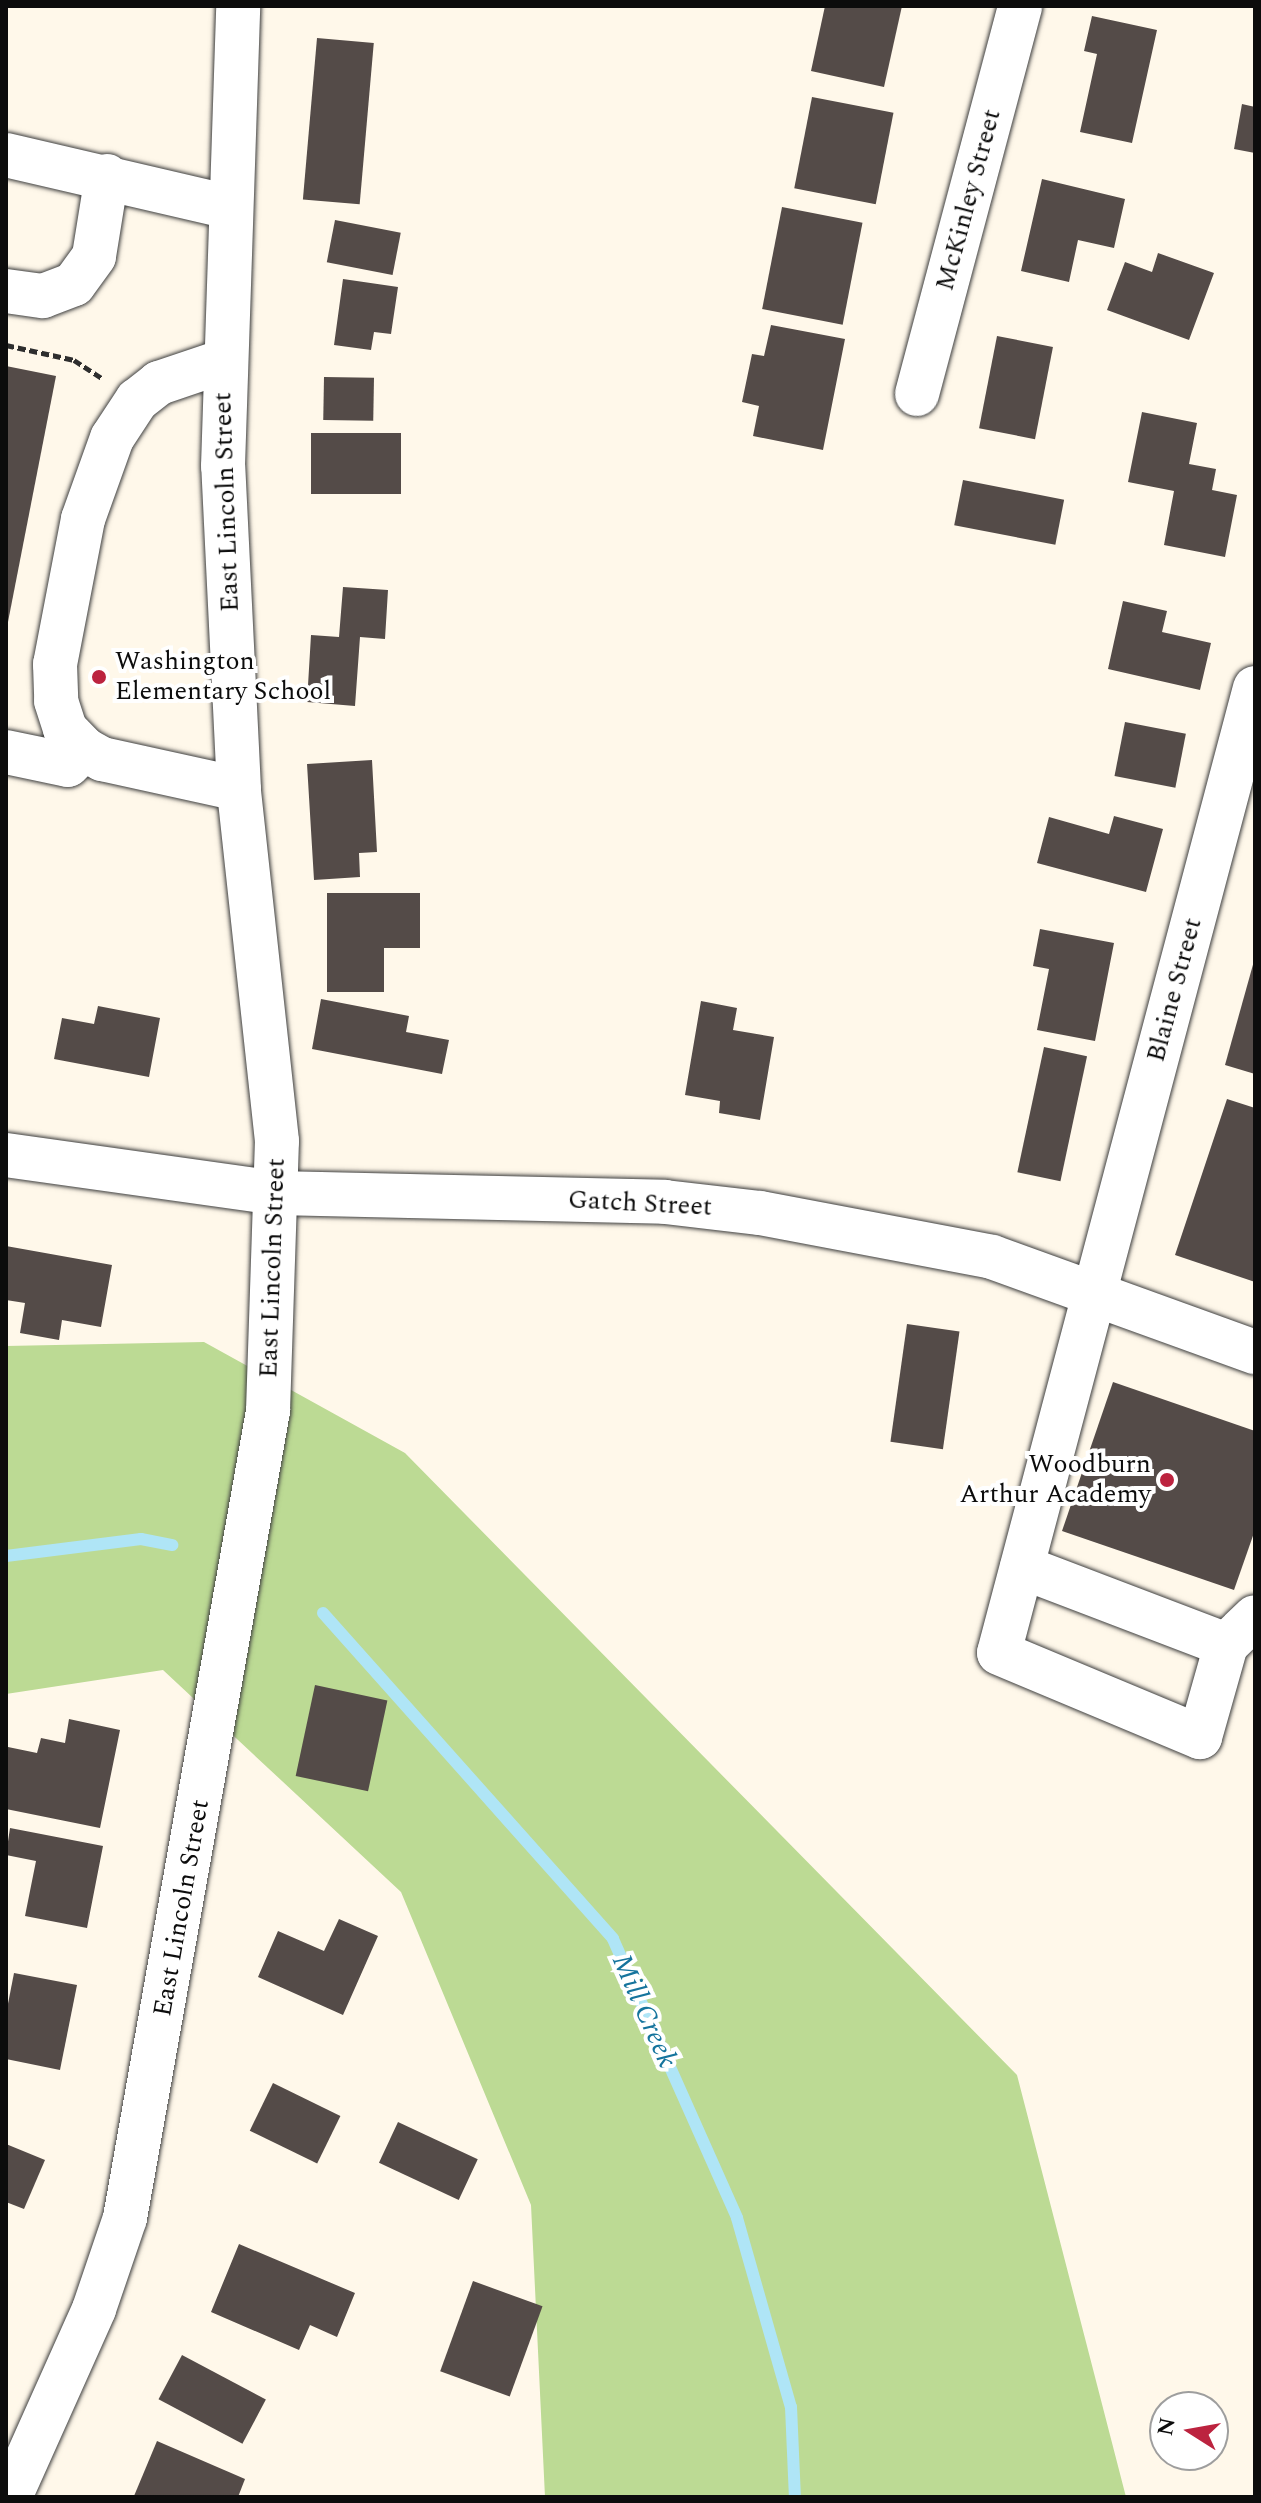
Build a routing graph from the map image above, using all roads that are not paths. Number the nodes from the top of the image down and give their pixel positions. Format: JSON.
{"nodes":[{"id":1,"x":238,"y":6,"type":"edge"},
{"id":2,"x":1020,"y":6,"type":"edge"},
{"id":3,"x":6,"y":155,"type":"edge"},
{"id":4,"x":107,"y":176,"type":"junction"},
{"id":5,"x":229,"y":207,"type":"junction"},
{"id":6,"x":6,"y":291,"type":"edge"},
{"id":7,"x":224,"y":361,"type":"junction"},
{"id":8,"x":917,"y":394,"type":"dead end"},
{"id":9,"x":1255,"y":688,"type":"edge"},
{"id":10,"x":84,"y":749,"type":"junction"},
{"id":11,"x":6,"y":752,"type":"edge"},
{"id":12,"x":239,"y":789,"type":"junction"},
{"id":13,"x":6,"y":1155,"type":"edge"},
{"id":14,"x":276,"y":1193,"type":"junction"},
{"id":15,"x":1095,"y":1292,"type":"junction"},
{"id":16,"x":1255,"y":1352,"type":"edge"},
{"id":17,"x":1022,"y":1567,"type":"junction"},
{"id":18,"x":1241,"y":1631,"type":"edge"},
{"id":19,"x":10,"y":2497,"type":"edge"}],
"edges":[{"from":1,"to":5,"type":"street","name":"East Lincoln Street"},
{"from":2,"to":8,"type":"street","name":"McKinley Street"},
{"from":3,"to":4,"type":"street"},
{"from":4,"to":5,"type":"street"},
{"from":4,"to":6,"type":"street"},
{"from":5,"to":7,"type":"street","name":"East Lincoln Street"},
{"from":7,"to":10,"type":"street"},
{"from":7,"to":12,"type":"street","name":"East Lincoln Street"},
{"from":9,"to":15,"type":"street","name":"Blaine Street"},
{"from":10,"to":11,"type":"street"},
{"from":10,"to":12,"type":"street"},
{"from":12,"to":14,"type":"street","name":"East Lincoln Street"},
{"from":13,"to":14,"type":"street","name":"Gatch Street"},
{"from":14,"to":15,"type":"street","name":"Gatch Street"},
{"from":14,"to":19,"type":"street","name":"East Lincoln Street"},
{"from":15,"to":16,"type":"street","name":"Gatch Street"},
{"from":15,"to":17,"type":"street","name":"Blaine Street"},
{"from":17,"to":18,"type":"street"},
{"from":17,"to":18,"type":"street","name":"Blaine Street"}]}
